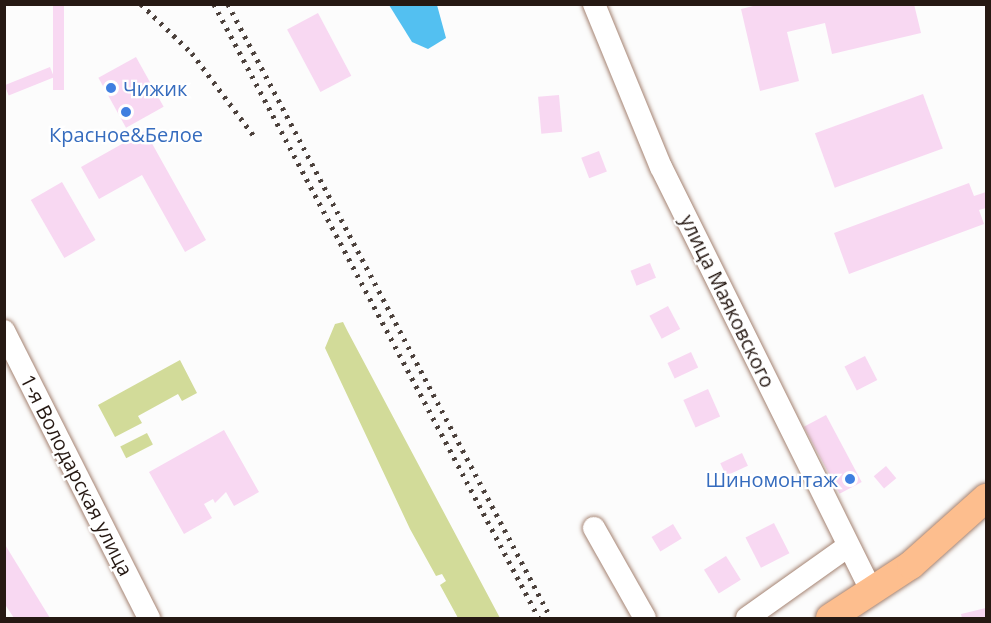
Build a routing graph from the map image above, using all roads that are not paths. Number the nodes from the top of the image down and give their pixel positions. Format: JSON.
{"nodes":[{"id":1,"x":594,"y":4,"type":"edge"},
{"id":2,"x":4,"y":331,"type":"edge"},
{"id":3,"x":987,"y":498,"type":"edge"},
{"id":4,"x":594,"y":528,"type":"dead end"},
{"id":5,"x":847,"y":547,"type":"junction"},
{"id":6,"x":872,"y":592,"type":"junction"},
{"id":7,"x":149,"y":618,"type":"edge"},
{"id":8,"x":645,"y":618,"type":"edge"},
{"id":9,"x":747,"y":618,"type":"edge"},
{"id":10,"x":830,"y":618,"type":"edge"}],
"edges":[{"from":1,"to":5,"type":"street","name":"улица Маяковского"},
{"from":2,"to":7,"type":"street","name":"1-я Володарская улица"},
{"from":3,"to":6,"type":"main road"},
{"from":4,"to":8,"type":"street"},
{"from":5,"to":6,"type":"street","name":"улица Маяковского"},
{"from":5,"to":9,"type":"street"},
{"from":6,"to":10,"type":"main road"}]}
